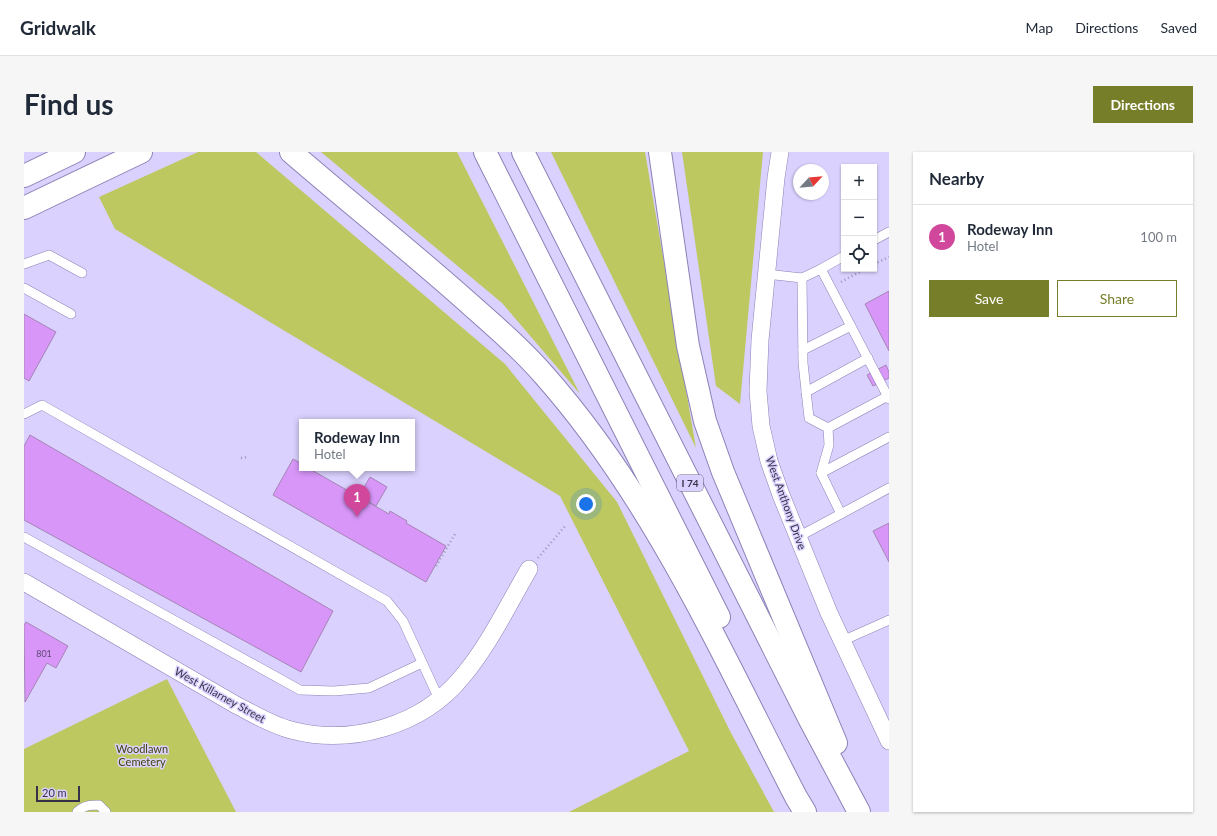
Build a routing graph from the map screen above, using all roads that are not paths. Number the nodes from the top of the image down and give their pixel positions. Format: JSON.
{"nodes":[{"id":1,"x":74,"y":152,"type":"edge"},
{"id":2,"x":141,"y":152,"type":"edge"},
{"id":3,"x":291,"y":152,"type":"edge"},
{"id":4,"x":485,"y":152,"type":"edge"},
{"id":5,"x":523,"y":152,"type":"edge"},
{"id":6,"x":660,"y":152,"type":"edge"},
{"id":7,"x":780,"y":152,"type":"edge"},
{"id":8,"x":24,"y":176,"type":"edge"},
{"id":9,"x":24,"y":208,"type":"edge"},
{"id":10,"x":889,"y":232,"type":"edge"},
{"id":11,"x":877,"y":238,"type":"edge"},
{"id":12,"x":841,"y":258,"type":"edge"},
{"id":13,"x":24,"y":264,"type":"edge"},
{"id":14,"x":821,"y":269,"type":"junction"},
{"id":15,"x":82,"y":274,"type":"dead end"},
{"id":16,"x":766,"y":274,"type":"junction"},
{"id":17,"x":802,"y":278,"type":"junction"},
{"id":18,"x":24,"y":288,"type":"edge"},
{"id":19,"x":71,"y":314,"type":"dead end"},
{"id":20,"x":851,"y":326,"type":"junction"},
{"id":21,"x":803,"y":350,"type":"junction"},
{"id":22,"x":868,"y":358,"type":"junction"},
{"id":23,"x":806,"y":392,"type":"junction"},
{"id":24,"x":888,"y":397,"type":"edge"},
{"id":25,"x":24,"y":414,"type":"edge"},
{"id":26,"x":828,"y":428,"type":"junction"},
{"id":27,"x":889,"y":437,"type":"edge"},
{"id":28,"x":821,"y":473,"type":"junction"},
{"id":29,"x":889,"y":488,"type":"edge"},
{"id":30,"x":841,"y":514,"type":"junction"},
{"id":31,"x":24,"y":537,"type":"edge"},
{"id":32,"x":798,"y":537,"type":"junction"},
{"id":33,"x":529,"y":569,"type":"road end"},
{"id":34,"x":24,"y":582,"type":"edge"},
{"id":35,"x":889,"y":620,"type":"edge"},
{"id":36,"x":842,"y":642,"type":"junction"},
{"id":37,"x":422,"y":663,"type":"junction"},
{"id":38,"x":439,"y":699,"type":"junction"},
{"id":39,"x":889,"y":741,"type":"edge"},
{"id":40,"x":77,"y":812,"type":"edge"},
{"id":41,"x":106,"y":812,"type":"edge"},
{"id":42,"x":806,"y":812,"type":"edge"},
{"id":43,"x":819,"y":812,"type":"edge"},
{"id":44,"x":859,"y":812,"type":"edge"},
{"id":45,"x":865,"y":812,"type":"edge"}],
"edges":[{"from":1,"to":8,"type":"main road"},
{"from":2,"to":9,"type":"main road"},
{"from":3,"to":42,"type":"main road"},
{"from":4,"to":43,"type":"main road"},
{"from":5,"to":44,"type":"main road","number":"I 74"},
{"from":6,"to":45,"type":"main road"},
{"from":7,"to":16,"type":"street","name":"West Anthony Drive"},
{"from":10,"to":11,"type":"lane"},
{"from":12,"to":14,"type":"lane"},
{"from":13,"to":15,"type":"lane"},
{"from":14,"to":17,"type":"lane"},
{"from":14,"to":20,"type":"lane"},
{"from":16,"to":17,"type":"lane"},
{"from":16,"to":32,"type":"street","name":"West Anthony Drive"},
{"from":17,"to":21,"type":"lane"},
{"from":18,"to":19,"type":"lane"},
{"from":20,"to":21,"type":"lane"},
{"from":20,"to":22,"type":"lane"},
{"from":21,"to":23,"type":"lane"},
{"from":22,"to":23,"type":"lane"},
{"from":22,"to":24,"type":"lane"},
{"from":23,"to":26,"type":"lane"},
{"from":24,"to":26,"type":"lane"},
{"from":25,"to":37,"type":"lane"},
{"from":26,"to":28,"type":"lane"},
{"from":27,"to":28,"type":"lane"},
{"from":28,"to":30,"type":"lane"},
{"from":29,"to":30,"type":"lane"},
{"from":30,"to":32,"type":"lane"},
{"from":31,"to":37,"type":"lane"},
{"from":32,"to":36,"type":"street","name":"West Anthony Drive"},
{"from":33,"to":38,"type":"street","name":"West Killarney Street"},
{"from":34,"to":38,"type":"street","name":"West Killarney Street"},
{"from":35,"to":36,"type":"lane"},
{"from":36,"to":39,"type":"street","name":"West Anthony Drive"},
{"from":37,"to":38,"type":"lane"},
{"from":40,"to":41,"type":"lane"}]}
